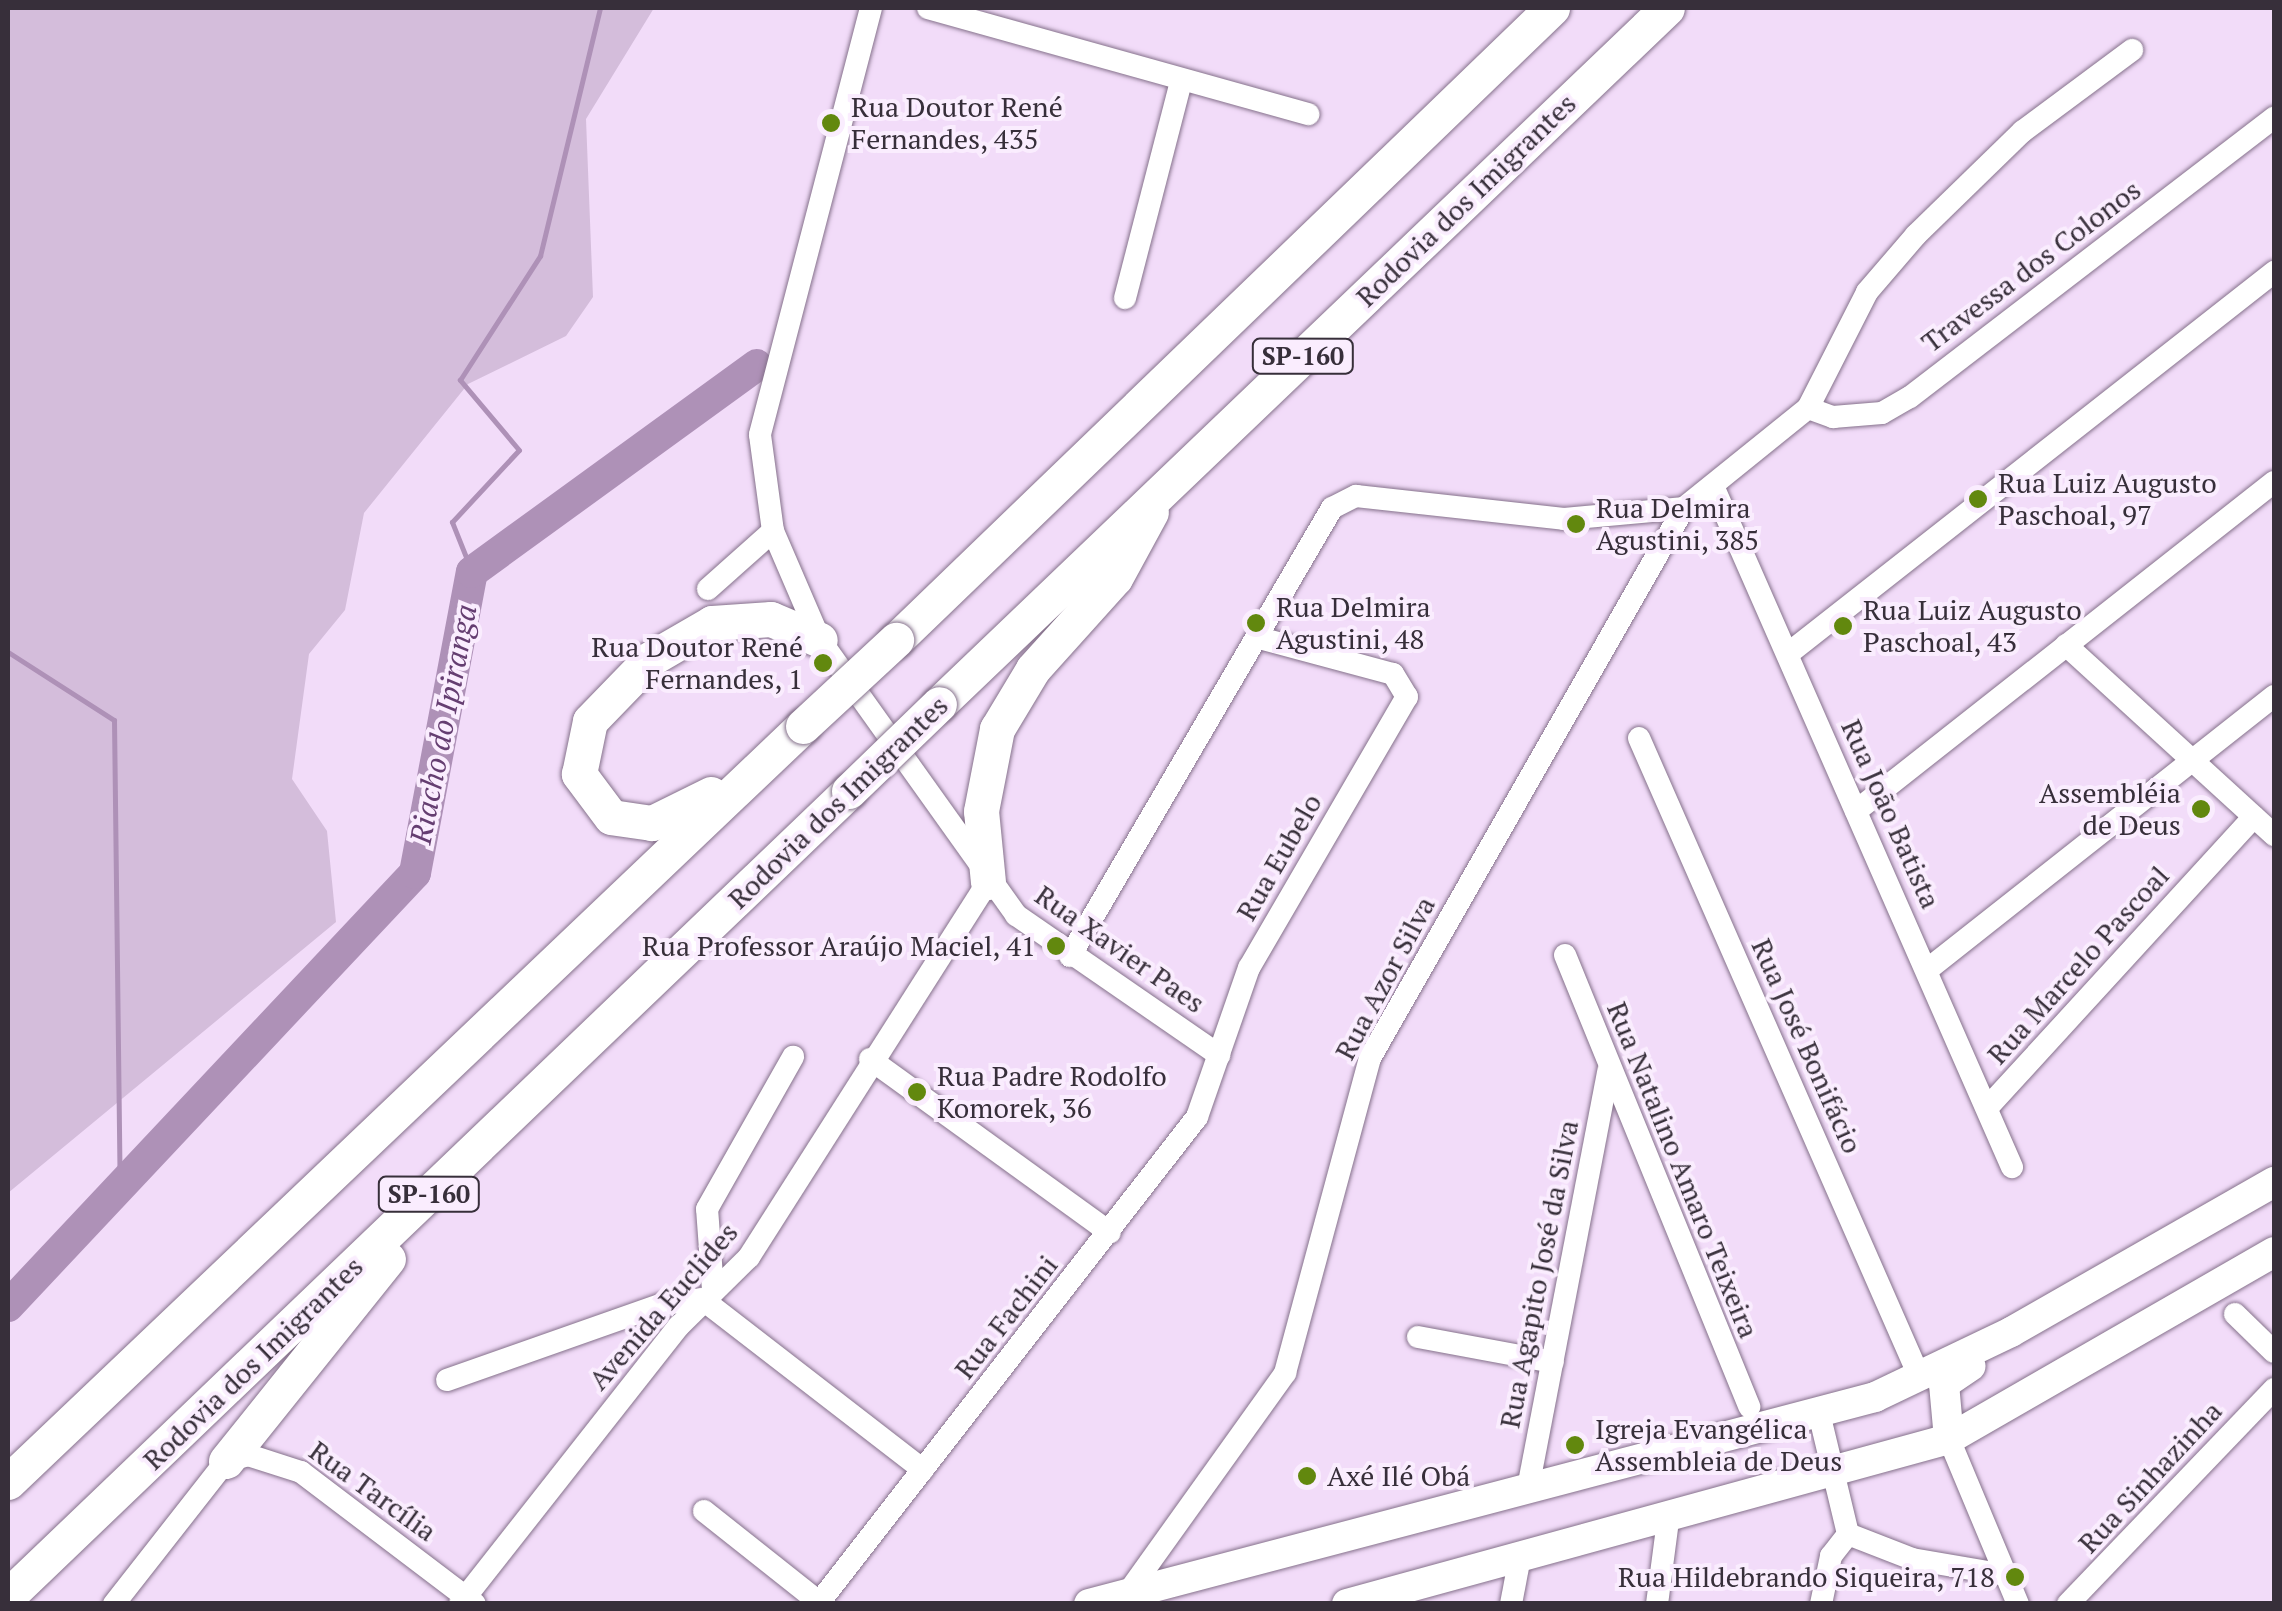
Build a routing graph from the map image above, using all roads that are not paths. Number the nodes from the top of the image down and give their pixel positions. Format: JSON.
{"nodes":[{"id":1,"x":871,"y":8,"type":"edge"},
{"id":2,"x":928,"y":8,"type":"edge"},
{"id":3,"x":1552,"y":8,"type":"edge"},
{"id":4,"x":1667,"y":8,"type":"edge"},
{"id":5,"x":2132,"y":50,"type":"dead end"},
{"id":6,"x":1181,"y":81,"type":"junction"},
{"id":7,"x":1308,"y":114,"type":"dead end"},
{"id":8,"x":2274,"y":118,"type":"edge"},
{"id":9,"x":2274,"y":272,"type":"edge"},
{"id":10,"x":1125,"y":298,"type":"dead end"},
{"id":11,"x":1808,"y":408,"type":"junction"},
{"id":12,"x":2274,"y":482,"type":"edge"},
{"id":13,"x":1713,"y":486,"type":"junction"},
{"id":14,"x":1161,"y":492,"type":"junction"},
{"id":15,"x":1684,"y":508,"type":"junction"},
{"id":16,"x":773,"y":531,"type":"junction"},
{"id":17,"x":708,"y":590,"type":"dead end"},
{"id":18,"x":1263,"y":639,"type":"junction"},
{"id":19,"x":820,"y":640,"type":"junction"},
{"id":20,"x":2066,"y":645,"type":"junction"},
{"id":21,"x":1789,"y":653,"type":"junction"},
{"id":22,"x":2274,"y":696,"type":"edge"},
{"id":23,"x":1639,"y":738,"type":"dead end"},
{"id":24,"x":2190,"y":760,"type":"junction"},
{"id":25,"x":732,"y":792,"type":"junction"},
{"id":26,"x":1856,"y":811,"type":"junction"},
{"id":27,"x":2254,"y":818,"type":"junction"},
{"id":28,"x":2274,"y":835,"type":"edge"},
{"id":29,"x":988,"y":882,"type":"junction"},
{"id":30,"x":1565,"y":955,"type":"dead end"},
{"id":31,"x":1070,"y":956,"type":"junction"},
{"id":32,"x":1926,"y":970,"type":"junction"},
{"id":33,"x":1219,"y":1055,"type":"junction"},
{"id":34,"x":793,"y":1057,"type":"dead end"},
{"id":35,"x":870,"y":1059,"type":"junction"},
{"id":36,"x":1608,"y":1071,"type":"junction"},
{"id":37,"x":1987,"y":1108,"type":"junction"},
{"id":38,"x":476,"y":1149,"type":"junction"},
{"id":39,"x":2012,"y":1167,"type":"dead end"},
{"id":40,"x":2274,"y":1182,"type":"edge"},
{"id":41,"x":1110,"y":1233,"type":"junction"},
{"id":42,"x":2274,"y":1252,"type":"edge"},
{"id":43,"x":708,"y":1294,"type":"junction"},
{"id":44,"x":2235,"y":1314,"type":"dead end"},
{"id":45,"x":2012,"y":1332,"type":"junction"},
{"id":46,"x":1418,"y":1336,"type":"dead end"},
{"id":47,"x":2274,"y":1352,"type":"edge"},
{"id":48,"x":1553,"y":1362,"type":"junction"},
{"id":49,"x":1920,"y":1378,"type":"junction"},
{"id":50,"x":447,"y":1380,"type":"dead end"},
{"id":51,"x":2274,"y":1390,"type":"edge"},
{"id":52,"x":1749,"y":1407,"type":"dead end"},
{"id":53,"x":1819,"y":1414,"type":"junction"},
{"id":54,"x":1948,"y":1439,"type":"junction"},
{"id":55,"x":226,"y":1461,"type":"junction"},
{"id":56,"x":923,"y":1470,"type":"junction"},
{"id":57,"x":1840,"y":1475,"type":"junction"},
{"id":58,"x":8,"y":1482,"type":"edge"},
{"id":59,"x":1528,"y":1488,"type":"junction"},
{"id":60,"x":704,"y":1512,"type":"dead end"},
{"id":61,"x":1668,"y":1521,"type":"junction"},
{"id":62,"x":1986,"y":1530,"type":"junction"},
{"id":63,"x":1848,"y":1534,"type":"junction"},
{"id":64,"x":1518,"y":1562,"type":"junction"},
{"id":65,"x":1950,"y":1565,"type":"junction"},
{"id":66,"x":2006,"y":1575,"type":"junction"},
{"id":67,"x":1127,"y":1594,"type":"junction"},
{"id":68,"x":8,"y":1596,"type":"edge"},
{"id":69,"x":467,"y":1601,"type":"edge"},
{"id":70,"x":818,"y":1603,"type":"edge"},
{"id":71,"x":114,"y":1604,"type":"edge"},
{"id":72,"x":1089,"y":1604,"type":"edge"},
{"id":73,"x":1347,"y":1604,"type":"edge"},
{"id":74,"x":1511,"y":1604,"type":"edge"},
{"id":75,"x":1657,"y":1604,"type":"edge"},
{"id":76,"x":1820,"y":1604,"type":"edge"},
{"id":77,"x":2018,"y":1604,"type":"edge"},
{"id":78,"x":2068,"y":1604,"type":"edge"}],
"edges":[{"from":1,"to":16,"type":"street","name":"Rua Xavier Paes"},
{"from":2,"to":6,"type":"street"},
{"from":3,"to":25,"type":"highway","number":"SP-160","bridge":true},
{"from":4,"to":14,"type":"highway","name":"Rodovia dos Imigrantes","number":"SP-160"},
{"from":5,"to":11,"type":"street"},
{"from":6,"to":7,"type":"street"},
{"from":6,"to":10,"type":"street"},
{"from":8,"to":11,"type":"street","name":"Travessa dos Colonos"},
{"from":9,"to":21,"type":"street"},
{"from":11,"to":13,"type":"street"},
{"from":12,"to":20,"type":"street"},
{"from":13,"to":15,"type":"street"},
{"from":13,"to":21,"type":"street","name":"Rua João Batista"},
{"from":14,"to":29,"type":"highway"},
{"from":14,"to":38,"type":"highway","name":"Rodovia dos Imigrantes","number":"SP-160","bridge":true},
{"from":15,"to":18,"type":"street"},
{"from":15,"to":67,"type":"street","name":"Rua Azor Silva"},
{"from":16,"to":17,"type":"street"},
{"from":16,"to":19,"type":"street","name":"Rua Xavier Paes"},
{"from":18,"to":31,"type":"street"},
{"from":18,"to":33,"type":"street","name":"Rua Eubelo"},
{"from":19,"to":25,"type":"highway"},
{"from":19,"to":29,"type":"street","name":"Rua Xavier Paes"},
{"from":20,"to":24,"type":"street"},
{"from":20,"to":26,"type":"street"},
{"from":21,"to":26,"type":"street","name":"Rua João Batista"},
{"from":22,"to":24,"type":"street"},
{"from":23,"to":49,"type":"street","name":"Rua José Bonifácio"},
{"from":24,"to":27,"type":"street"},
{"from":24,"to":32,"type":"street"},
{"from":25,"to":58,"type":"highway","number":"SP-160"},
{"from":26,"to":32,"type":"street","name":"Rua João Batista"},
{"from":27,"to":28,"type":"street"},
{"from":27,"to":37,"type":"street","name":"Rua Marcelo Pascoal"},
{"from":29,"to":31,"type":"street","name":"Rua Xavier Paes"},
{"from":29,"to":35,"type":"street","name":"Avenida Euclides"},
{"from":30,"to":36,"type":"street","name":"Rua Natalino Amaro Teixeira"},
{"from":31,"to":33,"type":"street","name":"Rua Xavier Paes"},
{"from":32,"to":37,"type":"street","name":"Rua João Batista"},
{"from":33,"to":41,"type":"street","name":"Rua Fachini"},
{"from":34,"to":43,"type":"street"},
{"from":35,"to":41,"type":"street"},
{"from":35,"to":43,"type":"street","name":"Avenida Euclides"},
{"from":36,"to":48,"type":"street","name":"Rua Agapito José da Silva"},
{"from":36,"to":52,"type":"street","name":"Rua Natalino Amaro Teixeira"},
{"from":37,"to":39,"type":"street","name":"Rua João Batista"},
{"from":38,"to":55,"type":"highway"},
{"from":38,"to":68,"type":"highway","name":"Rodovia dos Imigrantes","number":"SP-160"},
{"from":40,"to":45,"type":"main road"},
{"from":41,"to":56,"type":"street","name":"Rua Fachini"},
{"from":42,"to":54,"type":"main road"},
{"from":43,"to":50,"type":"street"},
{"from":43,"to":56,"type":"street"},
{"from":43,"to":69,"type":"street","name":"Avenida Euclides"},
{"from":44,"to":47,"type":"street"},
{"from":45,"to":49,"type":"main road"},
{"from":45,"to":54,"type":"main road"},
{"from":46,"to":48,"type":"street"},
{"from":48,"to":59,"type":"street","name":"Rua Agapito José da Silva"},
{"from":49,"to":53,"type":"main road"},
{"from":51,"to":78,"type":"street","name":"Rua Sinhazinha"},
{"from":53,"to":57,"type":"street"},
{"from":53,"to":59,"type":"main road"},
{"from":54,"to":57,"type":"main road"},
{"from":54,"to":62,"type":"street"},
{"from":55,"to":69,"type":"street","name":"Rua Tarcília"},
{"from":55,"to":71,"type":"street"},
{"from":56,"to":70,"type":"street","name":"Rua Fachini"},
{"from":57,"to":61,"type":"main road"},
{"from":57,"to":63,"type":"street"},
{"from":59,"to":67,"type":"main road"},
{"from":60,"to":70,"type":"street"},
{"from":61,"to":64,"type":"main road"},
{"from":61,"to":75,"type":"street"},
{"from":62,"to":65,"type":"street"},
{"from":62,"to":66,"type":"street"},
{"from":63,"to":65,"type":"street"},
{"from":63,"to":76,"type":"street"},
{"from":64,"to":73,"type":"main road"},
{"from":64,"to":74,"type":"street"},
{"from":65,"to":66,"type":"street"},
{"from":66,"to":77,"type":"street"},
{"from":67,"to":72,"type":"main road"}]}
